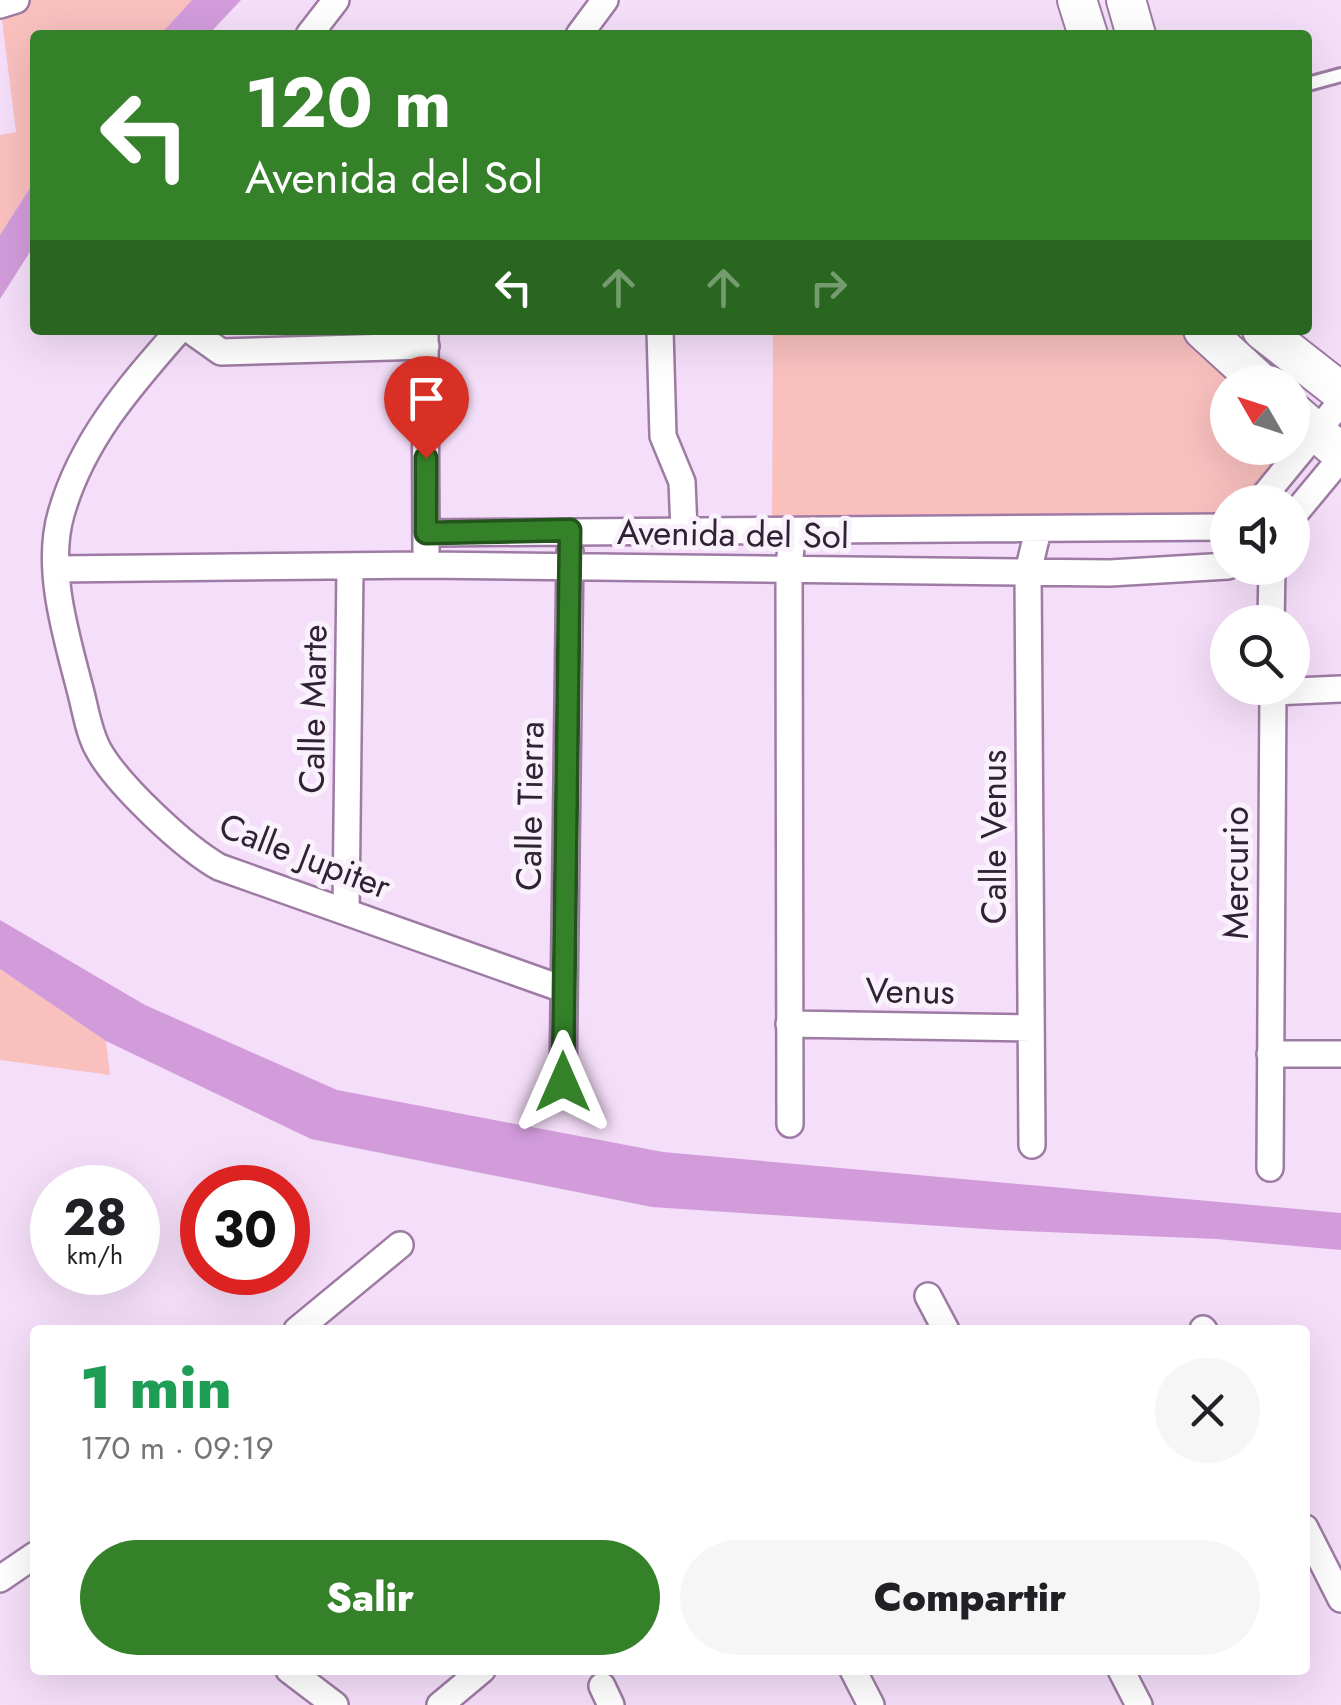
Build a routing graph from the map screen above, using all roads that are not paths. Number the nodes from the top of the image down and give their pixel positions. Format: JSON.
{"nodes":[{"id":1,"x":16,"y":0,"type":"edge"},
{"id":2,"x":336,"y":0,"type":"edge"},
{"id":3,"x":605,"y":0,"type":"edge"},
{"id":4,"x":1077,"y":0,"type":"edge"},
{"id":5,"x":1126,"y":0,"type":"edge"},
{"id":6,"x":0,"y":3,"type":"edge"},
{"id":7,"x":313,"y":30,"type":"edge"},
{"id":8,"x":583,"y":30,"type":"edge"},
{"id":9,"x":1086,"y":30,"type":"edge"},
{"id":10,"x":1135,"y":30,"type":"edge"},
{"id":11,"x":1341,"y":75,"type":"edge"},
{"id":12,"x":1312,"y":83,"type":"edge"},
{"id":13,"x":175,"y":335,"type":"edge"},
{"id":14,"x":197,"y":335,"type":"edge"},
{"id":15,"x":660,"y":335,"type":"edge"},
{"id":16,"x":1209,"y":335,"type":"edge"},
{"id":17,"x":1268,"y":335,"type":"edge"},
{"id":18,"x":426,"y":338,"type":"edge"},
{"id":19,"x":1242,"y":365,"type":"edge"},
{"id":20,"x":1341,"y":392,"type":"edge"},
{"id":21,"x":1341,"y":402,"type":"edge"},
{"id":22,"x":1323,"y":438,"type":"edge"},
{"id":23,"x":1277,"y":485,"type":"edge"},
{"id":24,"x":1305,"y":485,"type":"edge"},
{"id":25,"x":1210,"y":527,"type":"edge"},
{"id":26,"x":570,"y":530,"type":"junction"},
{"id":27,"x":684,"y":530,"type":"junction"},
{"id":28,"x":1038,"y":530,"type":"junction"},
{"id":29,"x":793,"y":531,"type":"junction"},
{"id":30,"x":426,"y":533,"type":"junction"},
{"id":31,"x":425,"y":565,"type":"junction"},
{"id":32,"x":568,"y":566,"type":"junction"},
{"id":33,"x":1210,"y":567,"type":"edge"},
{"id":34,"x":350,"y":568,"type":"junction"},
{"id":35,"x":57,"y":569,"type":"junction"},
{"id":36,"x":790,"y":570,"type":"junction"},
{"id":37,"x":1028,"y":572,"type":"junction"},
{"id":38,"x":1310,"y":690,"type":"edge"},
{"id":39,"x":1341,"y":690,"type":"edge"},
{"id":40,"x":1273,"y":705,"type":"edge"},
{"id":41,"x":346,"y":910,"type":"junction"},
{"id":42,"x":563,"y":989,"type":"junction"},
{"id":43,"x":789,"y":1024,"type":"junction"},
{"id":44,"x":1030,"y":1028,"type":"junction"},
{"id":45,"x":1270,"y":1054,"type":"junction"},
{"id":46,"x":1341,"y":1054,"type":"edge"},
{"id":47,"x":563,"y":1082,"type":"dead end"},
{"id":48,"x":790,"y":1124,"type":"dead end"},
{"id":49,"x":1032,"y":1145,"type":"dead end"},
{"id":50,"x":1270,"y":1168,"type":"dead end"},
{"id":51,"x":400,"y":1245,"type":"dead end"},
{"id":52,"x":928,"y":1296,"type":"dead end"},
{"id":53,"x":303,"y":1325,"type":"edge"},
{"id":54,"x":943,"y":1325,"type":"edge"},
{"id":55,"x":1310,"y":1538,"type":"edge"},
{"id":56,"x":30,"y":1558,"type":"edge"},
{"id":57,"x":0,"y":1578,"type":"edge"},
{"id":58,"x":1341,"y":1599,"type":"edge"},
{"id":59,"x":296,"y":1675,"type":"edge"},
{"id":60,"x":476,"y":1675,"type":"edge"},
{"id":61,"x":856,"y":1675,"type":"edge"},
{"id":62,"x":1124,"y":1675,"type":"edge"},
{"id":63,"x":335,"y":1705,"type":"edge"},
{"id":64,"x":440,"y":1705,"type":"edge"},
{"id":65,"x":871,"y":1705,"type":"edge"},
{"id":66,"x":1139,"y":1705,"type":"edge"}],
"edges":[{"from":1,"to":6,"type":"street"},
{"from":2,"to":7,"type":"street"},
{"from":3,"to":8,"type":"street"},
{"from":4,"to":9,"type":"main road"},
{"from":5,"to":10,"type":"main road"},
{"from":11,"to":12,"type":"lane"},
{"from":13,"to":35,"type":"street","name":"Calle Jupiter"},
{"from":14,"to":18,"type":"street"},
{"from":15,"to":27,"type":"street"},
{"from":16,"to":19,"type":"main road"},
{"from":17,"to":20,"type":"main road"},
{"from":18,"to":30,"type":"street"},
{"from":21,"to":22,"type":"street"},
{"from":22,"to":23,"type":"street"},
{"from":22,"to":24,"type":"street"},
{"from":25,"to":28,"type":"street","name":"Avenida del Sol"},
{"from":26,"to":27,"type":"street","name":"Avenida del Sol"},
{"from":26,"to":30,"type":"street","name":"Avenida del Sol"},
{"from":26,"to":32,"type":"street","name":"Calle Tierra"},
{"from":27,"to":29,"type":"street","name":"Avenida del Sol"},
{"from":28,"to":29,"type":"street","name":"Avenida del Sol"},
{"from":28,"to":37,"type":"street","name":"Calle Venus"},
{"from":29,"to":36,"type":"street"},
{"from":30,"to":31,"type":"street"},
{"from":31,"to":32,"type":"street","name":"Avenida del Sol"},
{"from":31,"to":34,"type":"street","name":"Avenida del Sol"},
{"from":32,"to":36,"type":"street","name":"Avenida del Sol"},
{"from":32,"to":42,"type":"street","name":"Calle Tierra"},
{"from":33,"to":37,"type":"street","name":"Avenida del Sol"},
{"from":34,"to":35,"type":"street","name":"Avenida del Sol"},
{"from":34,"to":41,"type":"street","name":"Calle Marte"},
{"from":35,"to":41,"type":"street","name":"Calle Jupiter"},
{"from":36,"to":37,"type":"street","name":"Avenida del Sol"},
{"from":36,"to":43,"type":"street"},
{"from":37,"to":44,"type":"street","name":"Calle Venus"},
{"from":38,"to":39,"type":"street","name":"Mercurio"},
{"from":40,"to":45,"type":"street","name":"Mercurio"},
{"from":41,"to":42,"type":"street","name":"Calle Jupiter"},
{"from":42,"to":47,"type":"street","name":"Calle Tierra"},
{"from":43,"to":44,"type":"street","name":"Venus"},
{"from":43,"to":48,"type":"street"},
{"from":44,"to":49,"type":"street","name":"Calle Venus"},
{"from":45,"to":46,"type":"street"},
{"from":45,"to":50,"type":"street","name":"Mercurio"},
{"from":51,"to":53,"type":"street"},
{"from":52,"to":54,"type":"street"},
{"from":55,"to":58,"type":"street"},
{"from":56,"to":57,"type":"street"},
{"from":59,"to":63,"type":"street"},
{"from":60,"to":64,"type":"street"},
{"from":61,"to":65,"type":"street"},
{"from":62,"to":66,"type":"street"}]}
